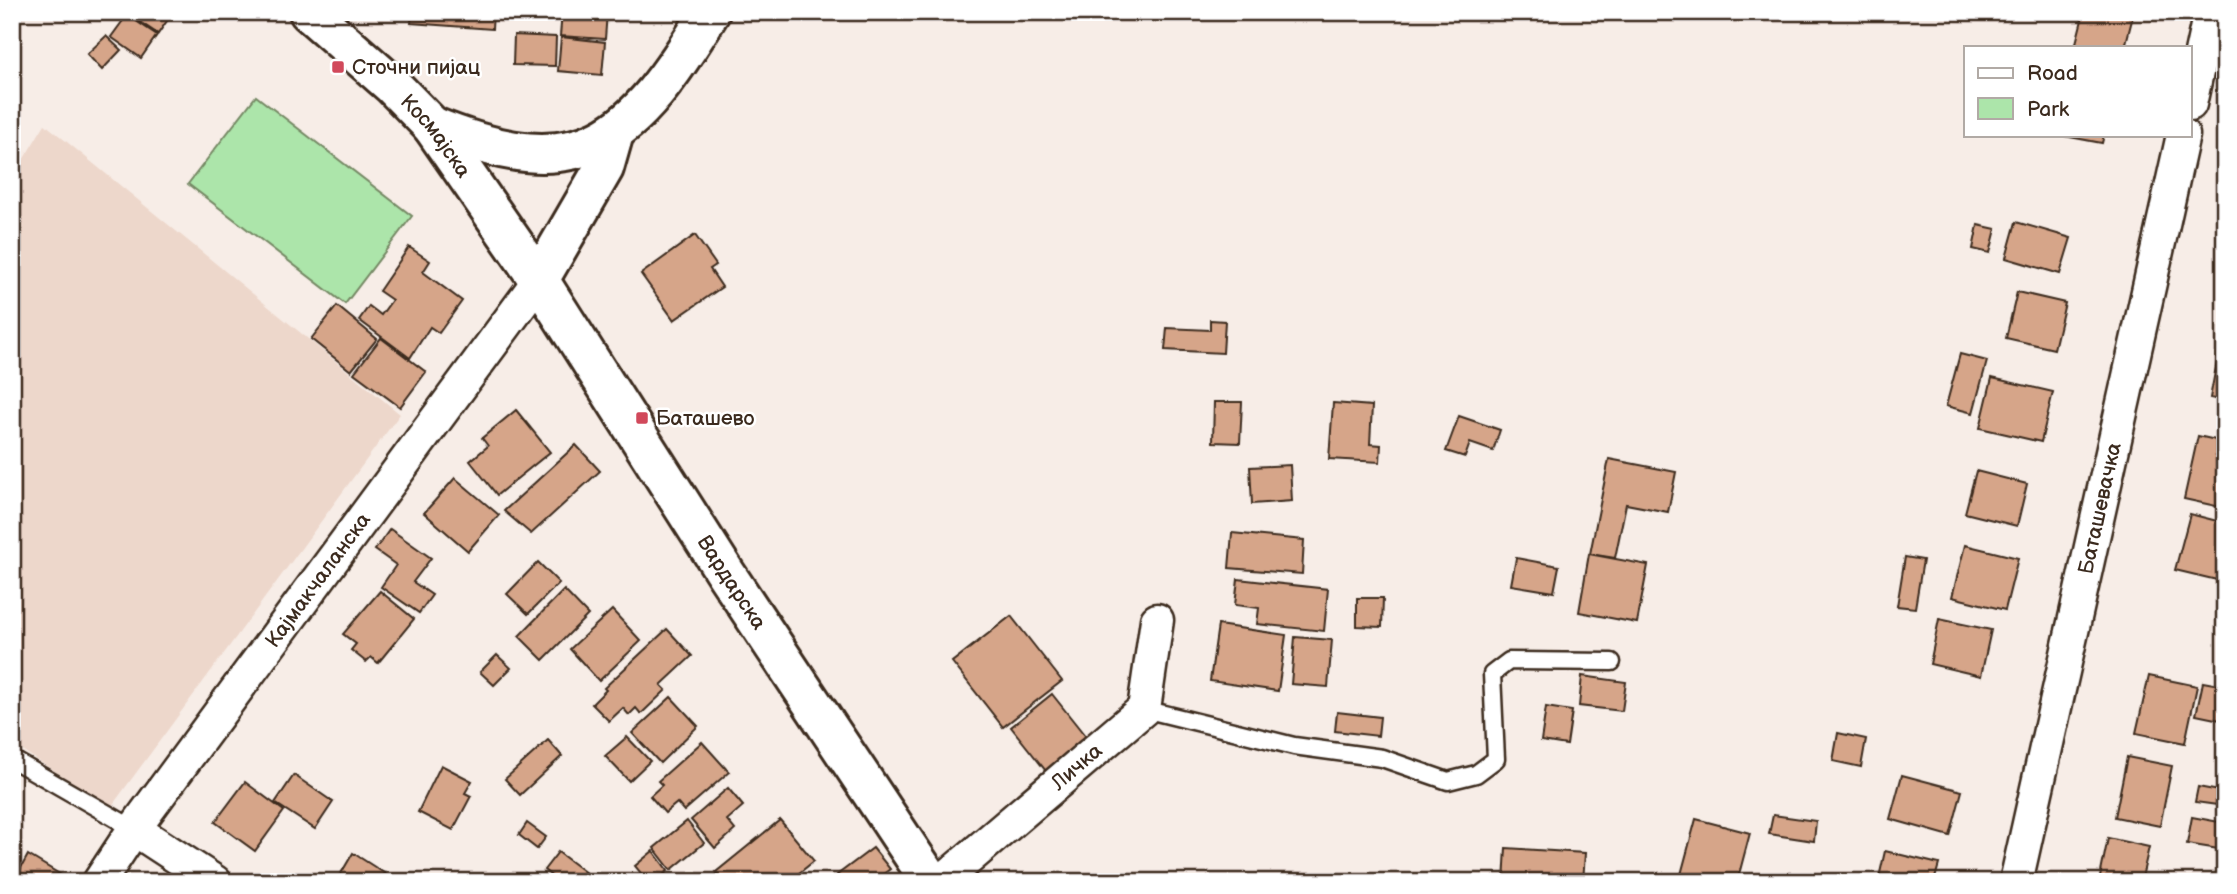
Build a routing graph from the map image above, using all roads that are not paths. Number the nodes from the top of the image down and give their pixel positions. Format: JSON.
{"nodes":[{"id":1,"x":309,"y":12,"type":"edge"},
{"id":2,"x":710,"y":12,"type":"edge"},
{"id":3,"x":2210,"y":12,"type":"edge"},
{"id":4,"x":2192,"y":95,"type":"edge"},
{"id":5,"x":432,"y":126,"type":"junction"},
{"id":6,"x":614,"y":133,"type":"junction"},
{"id":7,"x":2183,"y":136,"type":"edge"},
{"id":8,"x":539,"y":280,"type":"junction"},
{"id":9,"x":1157,"y":620,"type":"dead end"},
{"id":10,"x":1612,"y":662,"type":"dead end"},
{"id":11,"x":1143,"y":709,"type":"junction"},
{"id":12,"x":12,"y":759,"type":"edge"},
{"id":13,"x":134,"y":829,"type":"junction"},
{"id":14,"x":99,"y":882,"type":"edge"},
{"id":15,"x":215,"y":882,"type":"edge"},
{"id":16,"x":931,"y":882,"type":"edge"},
{"id":17,"x":940,"y":882,"type":"edge"},
{"id":18,"x":2016,"y":882,"type":"edge"}],
"edges":[{"from":1,"to":5,"type":"main road","name":"Космајска"},
{"from":2,"to":6,"type":"main road"},
{"from":3,"to":4,"type":"street"},
{"from":5,"to":6,"type":"main road"},
{"from":5,"to":8,"type":"main road","name":"Космајска"},
{"from":6,"to":8,"type":"main road"},
{"from":7,"to":18,"type":"street","name":"Баташевачка"},
{"from":8,"to":13,"type":"street","name":"Кајмакчаланска"},
{"from":8,"to":16,"type":"main road","name":"Вардарска"},
{"from":9,"to":11,"type":"street"},
{"from":10,"to":11,"type":"lane"},
{"from":11,"to":17,"type":"street","name":"Личка"},
{"from":12,"to":13,"type":"lane"},
{"from":13,"to":14,"type":"street","name":"Кајмакчаланска"},
{"from":13,"to":15,"type":"street"}]}
